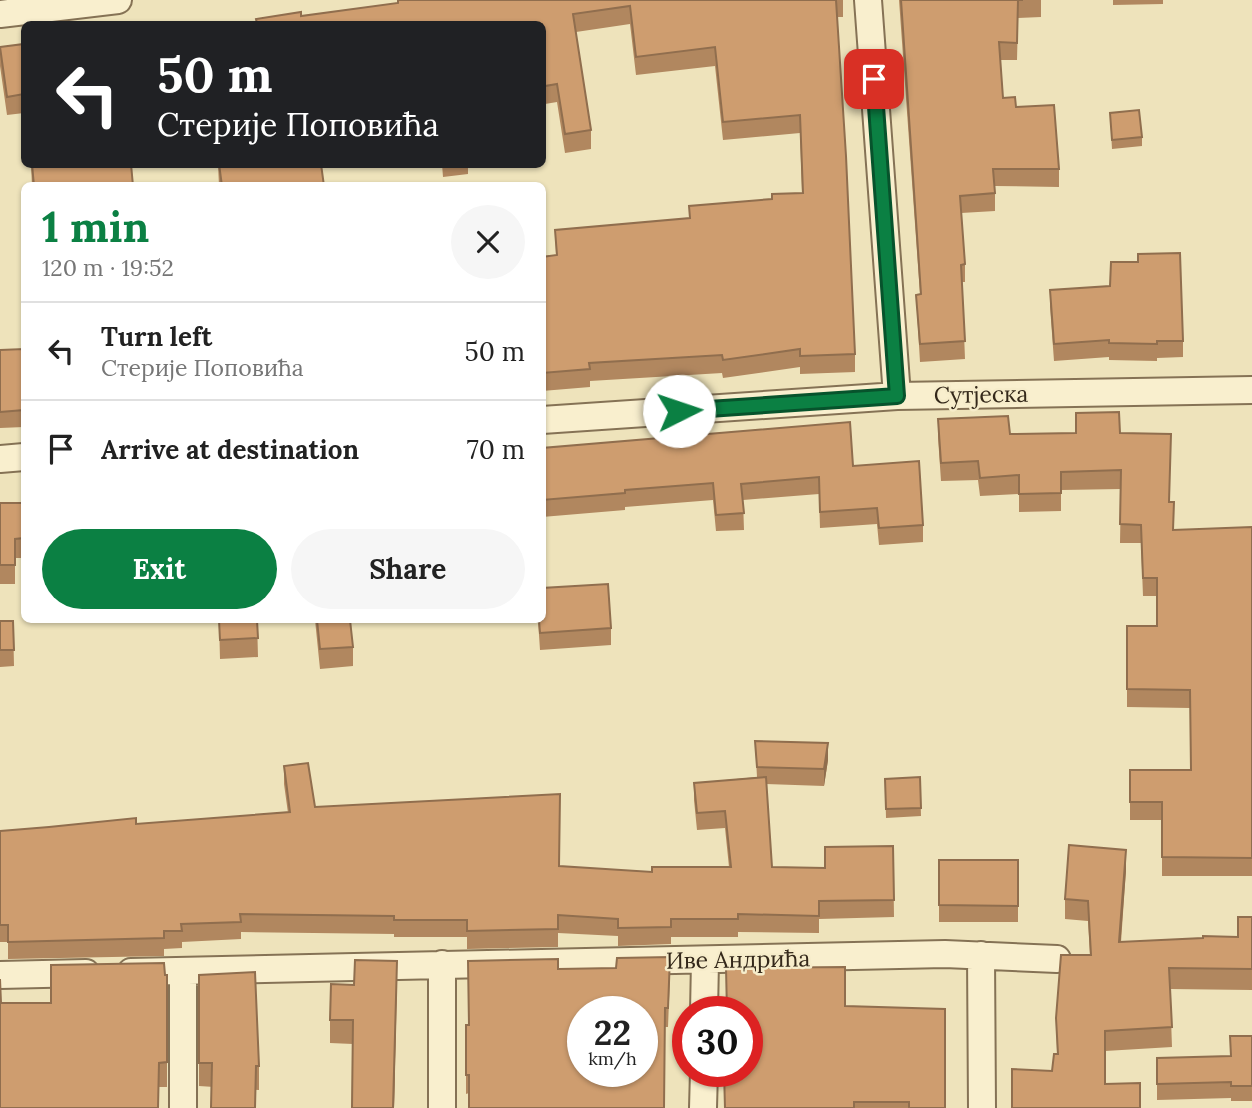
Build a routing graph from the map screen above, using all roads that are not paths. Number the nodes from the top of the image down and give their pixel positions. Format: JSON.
{"nodes":[{"id":1,"x":118,"y":0,"type":"edge"},
{"id":2,"x":868,"y":0,"type":"edge"},
{"id":3,"x":0,"y":15,"type":"edge"},
{"id":4,"x":1252,"y":390,"type":"edge"},
{"id":5,"x":897,"y":396,"type":"junction"},
{"id":6,"x":546,"y":421,"type":"edge"},
{"id":7,"x":21,"y":457,"type":"edge"},
{"id":8,"x":0,"y":458,"type":"edge"},
{"id":9,"x":981,"y":956,"type":"junction"},
{"id":10,"x":1057,"y":959,"type":"dead end"},
{"id":11,"x":705,"y":961,"type":"junction"},
{"id":12,"x":442,"y":964,"type":"junction"},
{"id":13,"x":183,"y":971,"type":"junction"},
{"id":14,"x":0,"y":975,"type":"edge"},
{"id":15,"x":704,"y":996,"type":"edge"},
{"id":16,"x":704,"y":1087,"type":"edge"},
{"id":17,"x":183,"y":1108,"type":"edge"},
{"id":18,"x":442,"y":1108,"type":"edge"},
{"id":19,"x":703,"y":1108,"type":"edge"},
{"id":20,"x":982,"y":1108,"type":"edge"}],
"edges":[{"from":1,"to":3,"type":"street"},
{"from":2,"to":5,"type":"street"},
{"from":4,"to":5,"type":"street","name":"Сутјеска"},
{"from":5,"to":6,"type":"street","name":"Сутјеска"},
{"from":7,"to":8,"type":"street"},
{"from":9,"to":10,"type":"street","name":"Иве Андрића"},
{"from":9,"to":11,"type":"street","name":"Иве Андрића"},
{"from":9,"to":20,"type":"street"},
{"from":11,"to":12,"type":"street","name":"Иве Андрића"},
{"from":11,"to":15,"type":"street"},
{"from":12,"to":13,"type":"street","name":"Иве Андрића"},
{"from":12,"to":18,"type":"street"},
{"from":13,"to":14,"type":"street","name":"Иве Андрића"},
{"from":13,"to":17,"type":"street"},
{"from":16,"to":19,"type":"street"}]}
